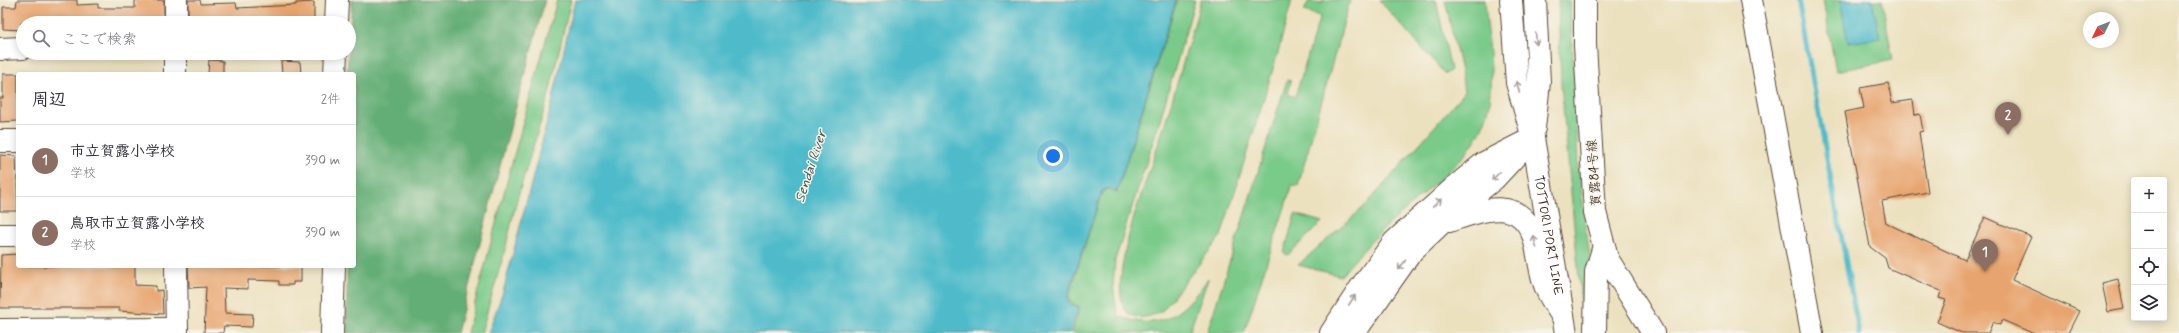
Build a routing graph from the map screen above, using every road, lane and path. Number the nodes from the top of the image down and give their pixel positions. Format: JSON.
{"nodes":[{"id":1,"x":176,"y":0,"type":"edge"},
{"id":2,"x":337,"y":0,"type":"edge"},
{"id":3,"x":1512,"y":0,"type":"edge"},
{"id":4,"x":1535,"y":0,"type":"edge"},
{"id":5,"x":1584,"y":0,"type":"edge"},
{"id":6,"x":1751,"y":0,"type":"edge"},
{"id":7,"x":176,"y":16,"type":"edge"},
{"id":8,"x":336,"y":16,"type":"edge"},
{"id":9,"x":16,"y":48,"type":"edge"},
{"id":10,"x":0,"y":49,"type":"edge"},
{"id":11,"x":175,"y":60,"type":"edge"},
{"id":12,"x":336,"y":60,"type":"edge"},
{"id":13,"x":175,"y":72,"type":"edge"},
{"id":14,"x":335,"y":72,"type":"edge"},
{"id":15,"x":1533,"y":138,"type":"junction"},
{"id":16,"x":0,"y":141,"type":"edge"},
{"id":17,"x":16,"y":141,"type":"edge"},
{"id":18,"x":1441,"y":223,"type":"junction"},
{"id":19,"x":0,"y":235,"type":"edge"},
{"id":20,"x":16,"y":235,"type":"edge"},
{"id":21,"x":1604,"y":246,"type":"junction"},
{"id":22,"x":176,"y":268,"type":"edge"},
{"id":23,"x":334,"y":268,"type":"edge"},
{"id":24,"x":1564,"y":325,"type":"edge"},
{"id":25,"x":0,"y":330,"type":"edge"},
{"id":26,"x":177,"y":331,"type":"edge"},
{"id":27,"x":332,"y":333,"type":"edge"},
{"id":28,"x":1331,"y":333,"type":"edge"},
{"id":29,"x":1354,"y":333,"type":"edge"},
{"id":30,"x":1595,"y":333,"type":"edge"},
{"id":31,"x":1653,"y":333,"type":"edge"},
{"id":32,"x":1812,"y":333,"type":"edge"}],
"edges":[{"from":1,"to":7,"type":"street"},
{"from":2,"to":8,"type":"street"},
{"from":15,"to":3,"type":"street","name":"TOTTORI PORT LINE","one_way":true},
{"from":4,"to":15,"type":"street","name":"TOTTORI PORT LINE","one_way":true},
{"from":5,"to":21,"type":"street","name":"賀露84号線"},
{"from":6,"to":32,"type":"street"},
{"from":9,"to":10,"type":"street"},
{"from":11,"to":13,"type":"street"},
{"from":12,"to":14,"type":"street"},
{"from":15,"to":18,"type":"street","one_way":true},
{"from":15,"to":24,"type":"street","name":"TOTTORI PORT LINE"},
{"from":28,"to":15,"type":"street","one_way":true},
{"from":16,"to":17,"type":"street"},
{"from":24,"to":18,"type":"street","one_way":true},
{"from":18,"to":29,"type":"street","one_way":true},
{"from":19,"to":20,"type":"street"},
{"from":21,"to":30,"type":"street"},
{"from":21,"to":31,"type":"street","name":"賀露84号線"},
{"from":22,"to":26,"type":"street"},
{"from":23,"to":27,"type":"street"},
{"from":25,"to":26,"type":"street"}]}
